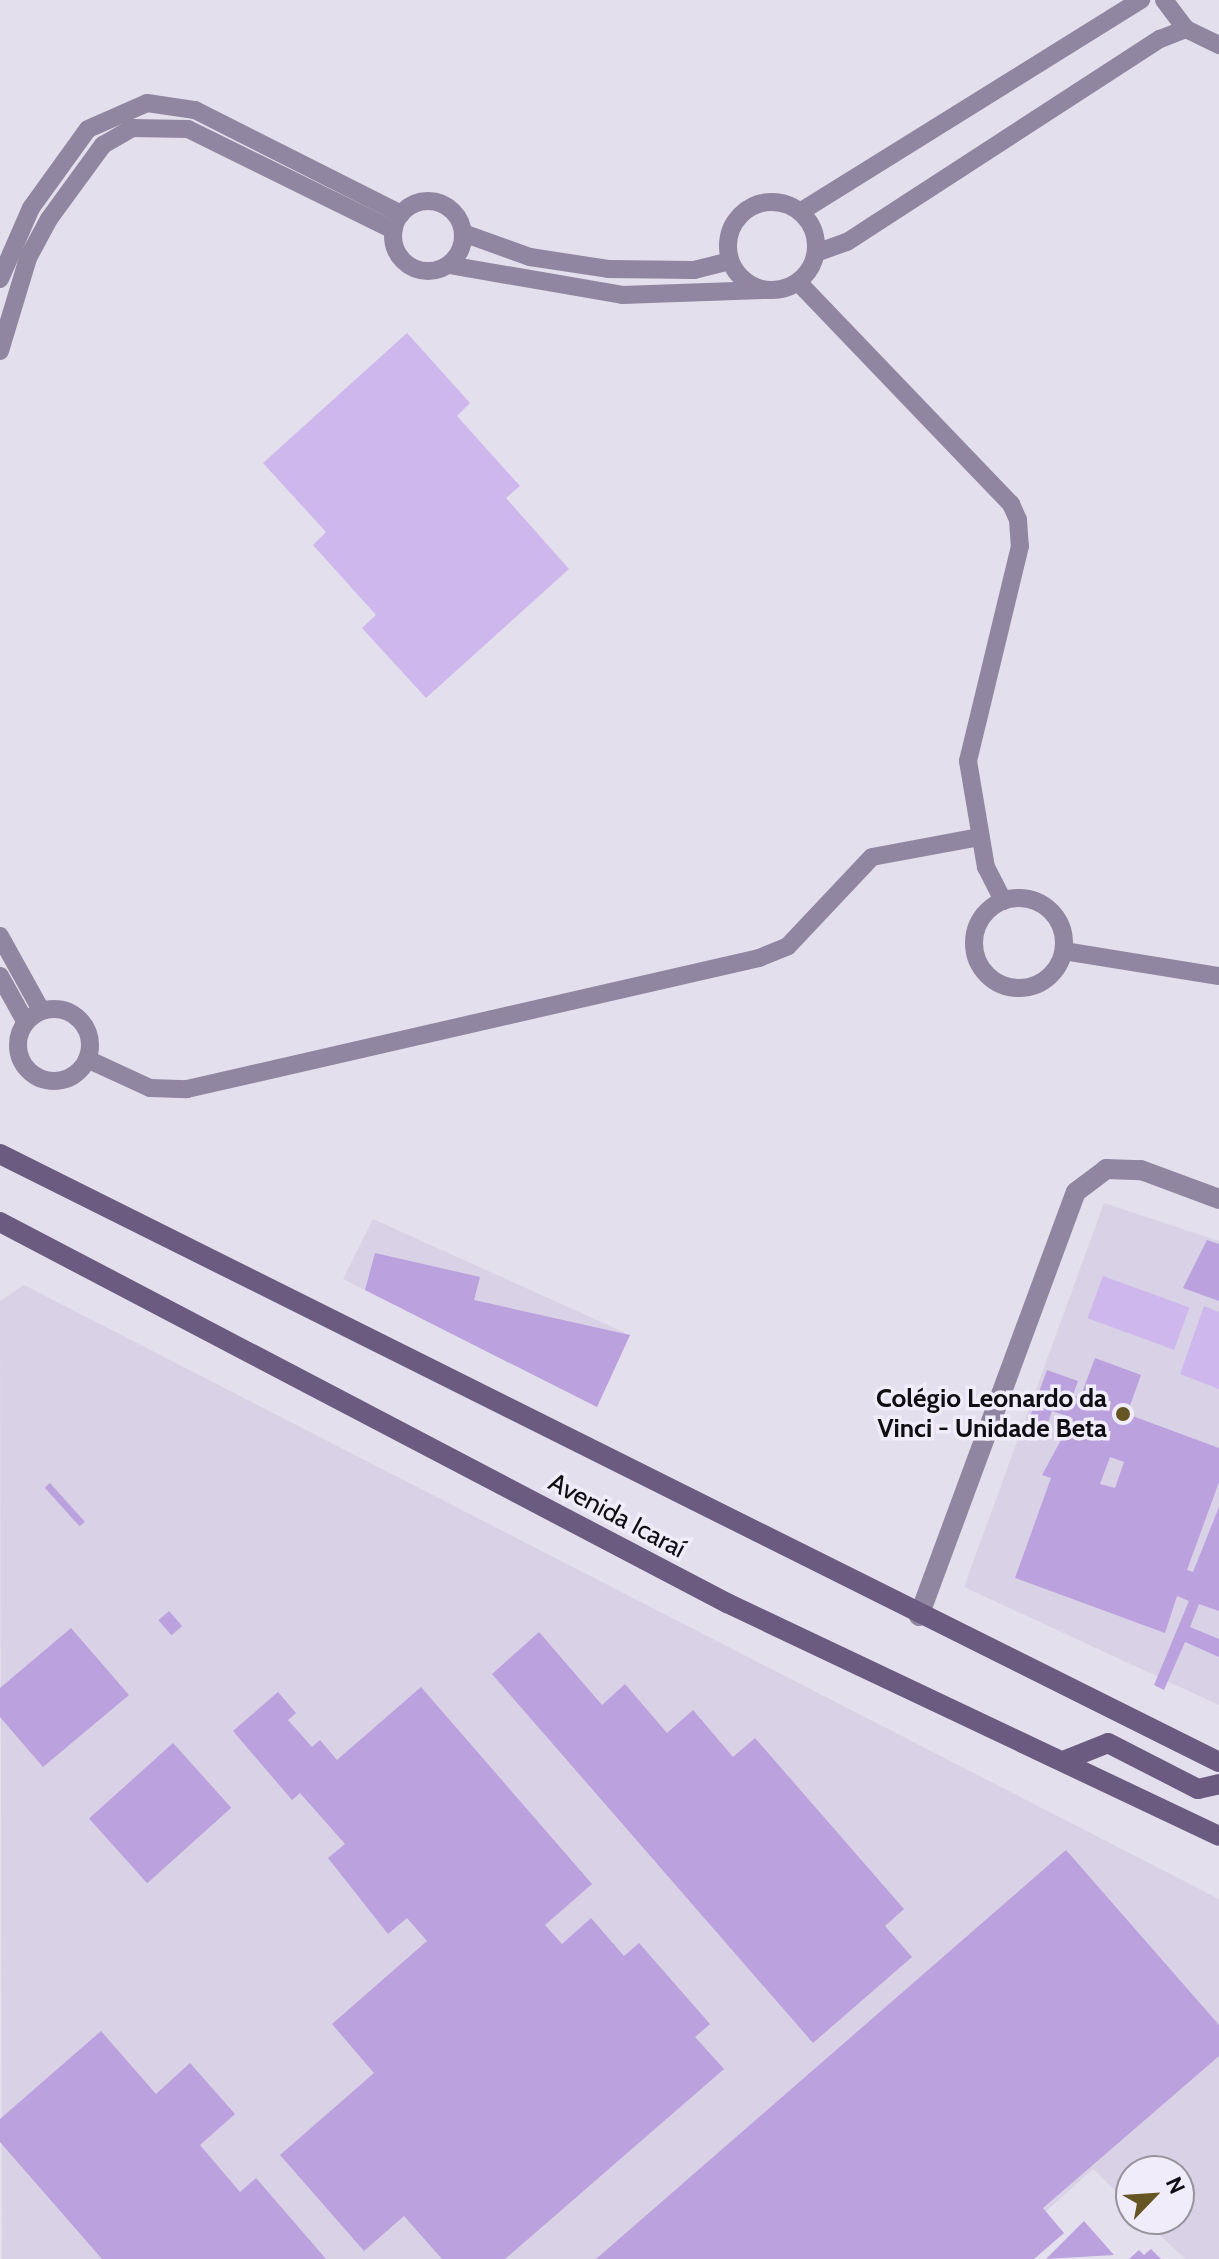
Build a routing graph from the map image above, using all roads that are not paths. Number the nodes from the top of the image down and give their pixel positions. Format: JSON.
{"nodes":[{"id":1,"x":1141,"y":0,"type":"edge"},
{"id":2,"x":1164,"y":0,"type":"edge"},
{"id":3,"x":1186,"y":29,"type":"junction"},
{"id":4,"x":1219,"y":45,"type":"edge"},
{"id":5,"x":800,"y":212,"type":"junction"},
{"id":6,"x":397,"y":222,"type":"junction"},
{"id":7,"x":463,"y":233,"type":"junction"},
{"id":8,"x":816,"y":253,"type":"junction"},
{"id":9,"x":730,"y":261,"type":"junction"},
{"id":10,"x":449,"y":265,"type":"junction"},
{"id":11,"x":0,"y":279,"type":"edge"},
{"id":12,"x":798,"y":282,"type":"junction"},
{"id":13,"x":765,"y":290,"type":"junction"},
{"id":14,"x":0,"y":351,"type":"edge"},
{"id":15,"x":980,"y":837,"type":"junction"},
{"id":16,"x":1003,"y":901,"type":"junction"},
{"id":17,"x":0,"y":936,"type":"edge"},
{"id":18,"x":1064,"y":951,"type":"junction"},
{"id":19,"x":0,"y":976,"type":"edge"},
{"id":20,"x":1219,"y":976,"type":"edge"},
{"id":21,"x":33,"y":1016,"type":"junction"},
{"id":22,"x":87,"y":1059,"type":"junction"},
{"id":23,"x":0,"y":1154,"type":"edge"},
{"id":24,"x":1219,"y":1199,"type":"edge"},
{"id":25,"x":0,"y":1222,"type":"edge"},
{"id":26,"x":919,"y":1616,"type":"junction"},
{"id":27,"x":1063,"y":1761,"type":"junction"},
{"id":28,"x":1219,"y":1762,"type":"edge"},
{"id":29,"x":1219,"y":1784,"type":"edge"},
{"id":30,"x":1219,"y":1836,"type":"edge"}],
"edges":[{"from":1,"to":5,"type":"lane"},
{"from":2,"to":3,"type":"lane"},
{"from":3,"to":4,"type":"lane"},
{"from":3,"to":8,"type":"lane"},
{"from":5,"to":8,"type":"lane"},
{"from":5,"to":9,"type":"lane"},
{"from":6,"to":7,"type":"lane"},
{"from":6,"to":10,"type":"lane"},
{"from":6,"to":11,"type":"lane"},
{"from":6,"to":14,"type":"lane"},
{"from":7,"to":9,"type":"lane"},
{"from":7,"to":10,"type":"lane"},
{"from":8,"to":12,"type":"lane"},
{"from":9,"to":13,"type":"lane"},
{"from":10,"to":13,"type":"lane"},
{"from":12,"to":13,"type":"lane"},
{"from":12,"to":15,"type":"lane"},
{"from":15,"to":16,"type":"lane"},
{"from":15,"to":22,"type":"lane"},
{"from":16,"to":18,"type":"lane"},
{"from":16,"to":18,"type":"lane"},
{"from":17,"to":21,"type":"lane"},
{"from":18,"to":20,"type":"lane"},
{"from":19,"to":21,"type":"lane"},
{"from":21,"to":22,"type":"lane"},
{"from":21,"to":22,"type":"lane"},
{"from":23,"to":26,"type":"main road","name":"Avenida Icaraí"},
{"from":24,"to":26,"type":"street"},
{"from":25,"to":27,"type":"main road","name":"Avenida Icaraí"},
{"from":26,"to":28,"type":"main road","name":"Avenida Icaraí"},
{"from":27,"to":29,"type":"main road"},
{"from":27,"to":30,"type":"main road","name":"Avenida Icaraí"}]}
